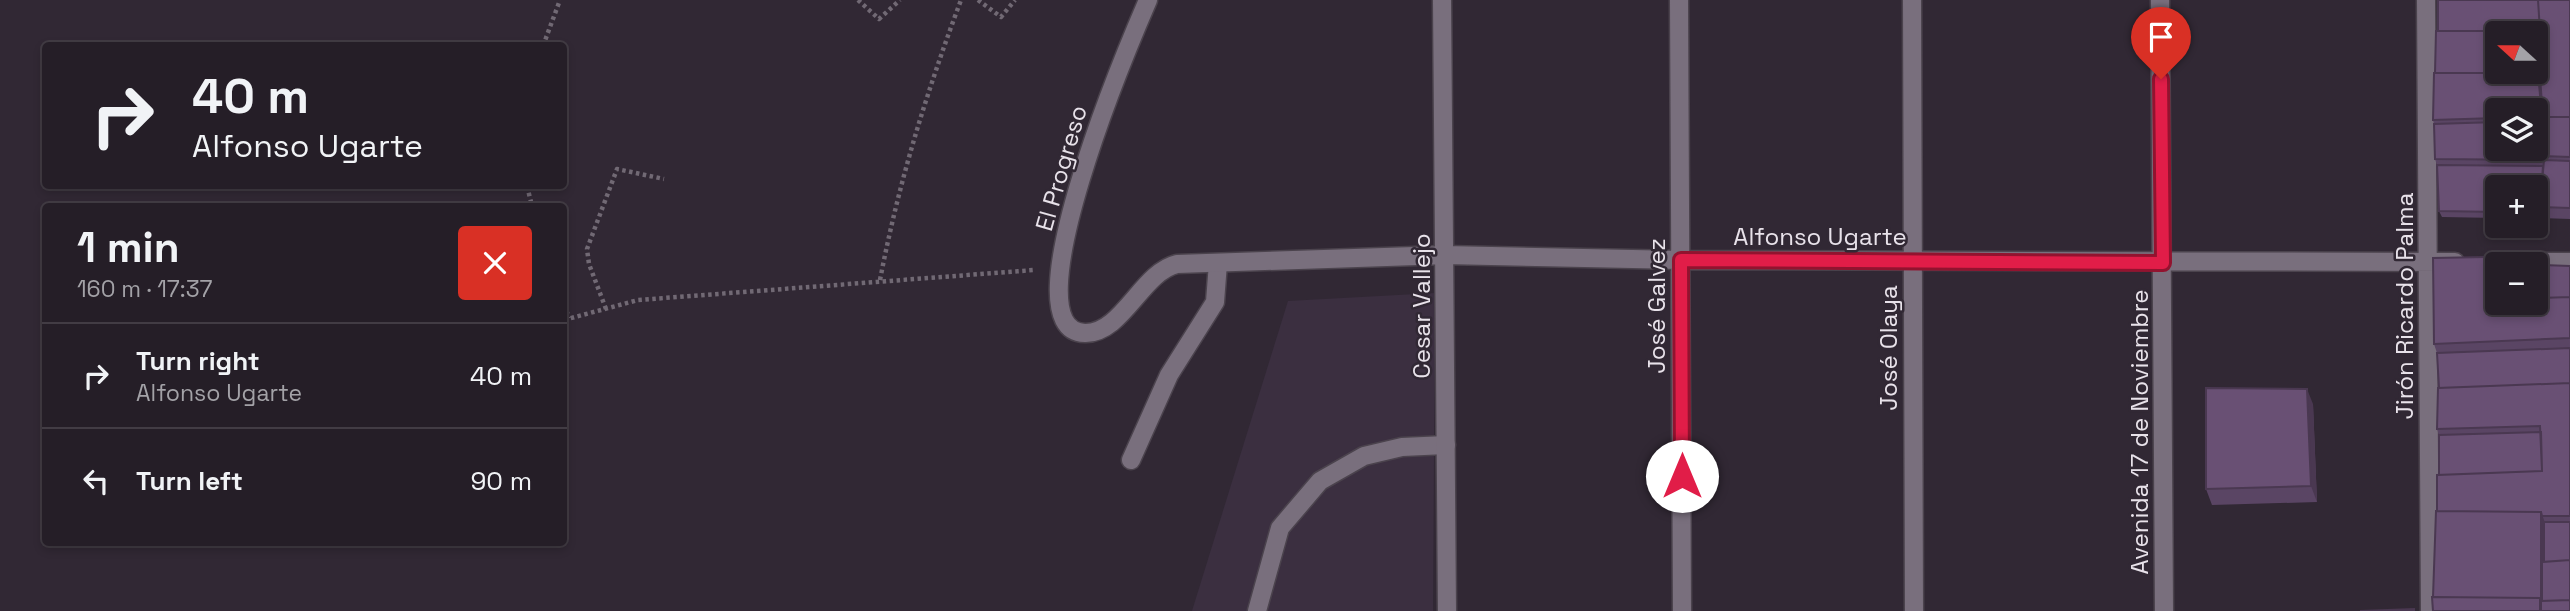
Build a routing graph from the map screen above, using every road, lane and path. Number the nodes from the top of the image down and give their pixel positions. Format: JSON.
{"nodes":[{"id":1,"x":560,"y":0,"type":"edge"},
{"id":2,"x":858,"y":0,"type":"edge"},
{"id":3,"x":900,"y":0,"type":"edge"},
{"id":4,"x":961,"y":0,"type":"edge"},
{"id":5,"x":978,"y":0,"type":"edge"},
{"id":6,"x":1015,"y":0,"type":"edge"},
{"id":7,"x":1148,"y":0,"type":"edge"},
{"id":8,"x":1442,"y":0,"type":"edge"},
{"id":9,"x":1679,"y":0,"type":"edge"},
{"id":10,"x":1912,"y":0,"type":"edge"},
{"id":11,"x":2160,"y":0,"type":"edge"},
{"id":12,"x":2426,"y":0,"type":"edge"},
{"id":13,"x":544,"y":42,"type":"edge"},
{"id":14,"x":664,"y":179,"type":"dead end"},
{"id":15,"x":1445,"y":255,"type":"junction"},
{"id":16,"x":1681,"y":260,"type":"junction"},
{"id":17,"x":1912,"y":260,"type":"junction"},
{"id":18,"x":2428,"y":262,"type":"junction"},
{"id":19,"x":2467,"y":262,"type":"edge"},
{"id":20,"x":2548,"y":262,"type":"edge"},
{"id":21,"x":2570,"y":262,"type":"edge"},
{"id":22,"x":1218,"y":263,"type":"junction"},
{"id":23,"x":2163,"y":263,"type":"junction"},
{"id":24,"x":1059,"y":268,"type":"junction"},
{"id":25,"x":880,"y":280,"type":"junction"},
{"id":26,"x":606,"y":309,"type":"junction"},
{"id":27,"x":567,"y":319,"type":"edge"},
{"id":28,"x":1095,"y":331,"type":"joint"},
{"id":29,"x":1446,"y":444,"type":"junction"},
{"id":30,"x":1131,"y":460,"type":"dead end"},
{"id":31,"x":1257,"y":611,"type":"edge"},
{"id":32,"x":1447,"y":611,"type":"edge"},
{"id":33,"x":1682,"y":611,"type":"edge"},
{"id":34,"x":1914,"y":611,"type":"edge"},
{"id":35,"x":2164,"y":611,"type":"edge"},
{"id":36,"x":2430,"y":611,"type":"edge"}],
"edges":[{"from":1,"to":13,"type":"path"},
{"from":2,"to":3,"type":"path"},
{"from":4,"to":25,"type":"path"},
{"from":5,"to":6,"type":"path"},
{"from":7,"to":24,"type":"street","name":"El Progreso"},
{"from":8,"to":15,"type":"street","name":"Cesar Vallejo"},
{"from":9,"to":16,"type":"street","name":"José Galvez"},
{"from":10,"to":17,"type":"street","name":"José Olaya"},
{"from":11,"to":23,"type":"street","name":"Avenida 17 de Noviembre"},
{"from":12,"to":18,"type":"street","name":"Jirón Ricardo Palma"},
{"from":14,"to":26,"type":"path"},
{"from":15,"to":16,"type":"street","name":"Alfonso Ugarte"},
{"from":15,"to":22,"type":"street","name":"Alfonso Ugarte"},
{"from":15,"to":29,"type":"street","name":"Cesar Vallejo"},
{"from":16,"to":17,"type":"street","name":"Alfonso Ugarte"},
{"from":16,"to":33,"type":"street","name":"José Galvez"},
{"from":17,"to":23,"type":"street","name":"Alfonso Ugarte"},
{"from":17,"to":34,"type":"street","name":"José Olaya"},
{"from":18,"to":19,"type":"street","name":"Alfonso Ugarte"},
{"from":18,"to":23,"type":"street","name":"Alfonso Ugarte"},
{"from":18,"to":36,"type":"street","name":"Jirón Ricardo Palma"},
{"from":20,"to":21,"type":"street"},
{"from":22,"to":28,"type":"street","name":"Alfonso Ugarte"},
{"from":22,"to":30,"type":"street"},
{"from":23,"to":35,"type":"street","name":"Avenida 17 de Noviembre"},
{"from":24,"to":25,"type":"path"},
{"from":24,"to":28,"type":"street","name":"El Progreso"},
{"from":25,"to":26,"type":"path"},
{"from":26,"to":27,"type":"path"},
{"from":29,"to":31,"type":"street"},
{"from":29,"to":32,"type":"street","name":"Cesar Vallejo"}]}
